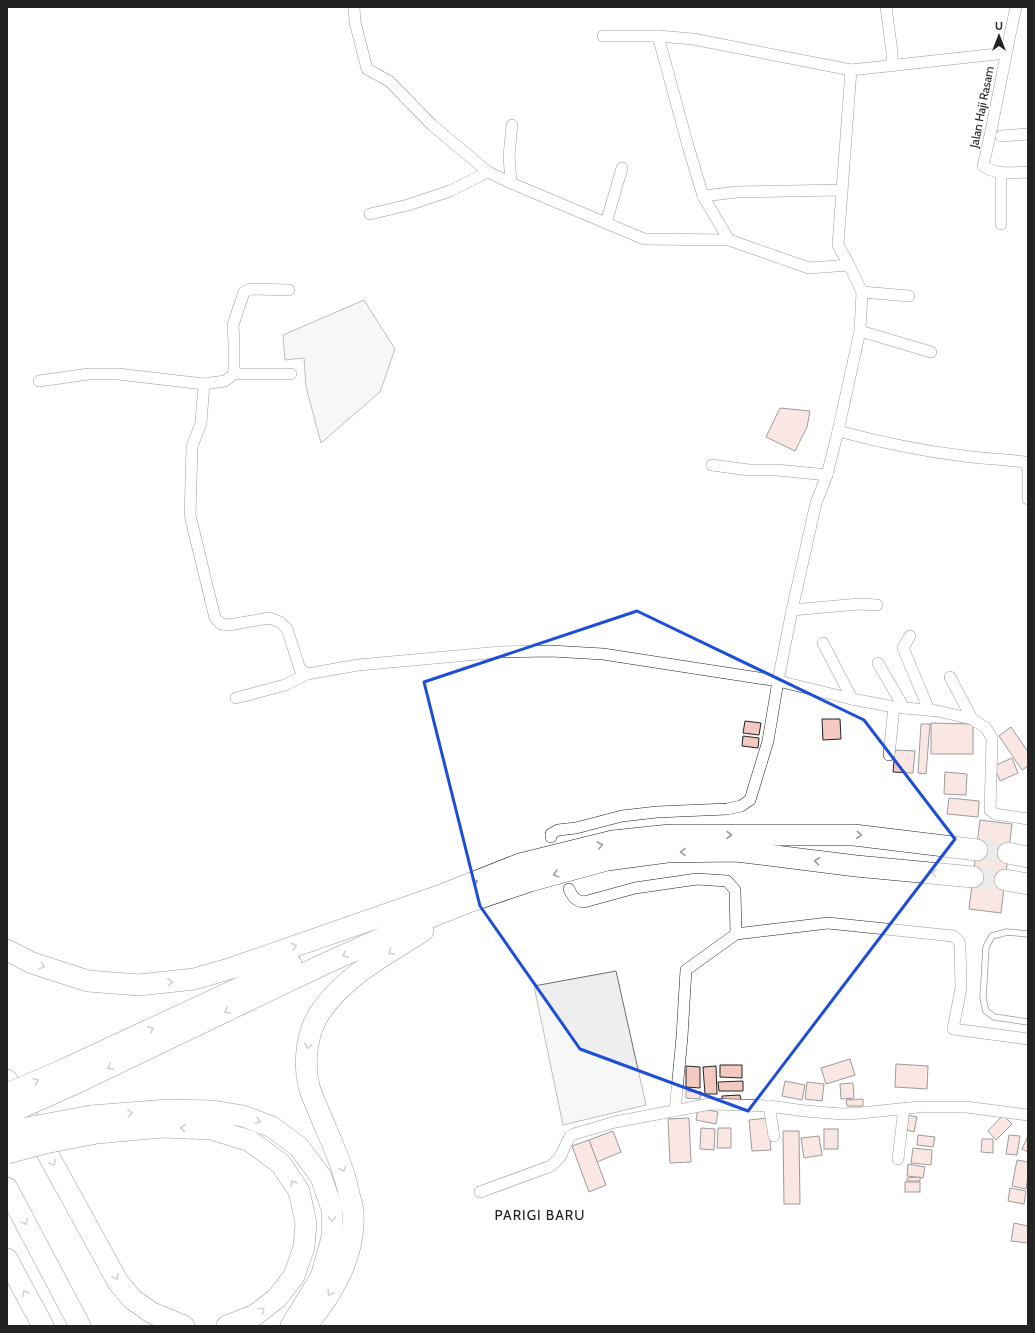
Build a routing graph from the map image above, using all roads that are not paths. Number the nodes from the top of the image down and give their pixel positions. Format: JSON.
{"nodes":[{"id":1,"x":354,"y":7,"type":"edge"},
{"id":2,"x":886,"y":7,"type":"edge"},
{"id":3,"x":1016,"y":7,"type":"edge"},
{"id":4,"x":603,"y":36,"type":"dead end"},
{"id":5,"x":658,"y":36,"type":"junction"},
{"id":6,"x":1006,"y":53,"type":"junction"},
{"id":7,"x":892,"y":66,"type":"junction"},
{"id":8,"x":851,"y":70,"type":"junction"},
{"id":9,"x":512,"y":125,"type":"dead end"},
{"id":10,"x":1028,"y":134,"type":"edge"},
{"id":11,"x":1001,"y":136,"type":"dead end"},
{"id":12,"x":622,"y":168,"type":"dead end"},
{"id":13,"x":488,"y":172,"type":"junction"},
{"id":14,"x":1028,"y":172,"type":"edge"},
{"id":15,"x":1001,"y":173,"type":"junction"},
{"id":16,"x":511,"y":183,"type":"junction"},
{"id":17,"x":842,"y":190,"type":"junction"},
{"id":18,"x":703,"y":196,"type":"junction"},
{"id":19,"x":370,"y":214,"type":"dead end"},
{"id":20,"x":606,"y":223,"type":"junction"},
{"id":21,"x":1001,"y":224,"type":"dead end"},
{"id":22,"x":729,"y":240,"type":"junction"},
{"id":23,"x":849,"y":265,"type":"junction"},
{"id":24,"x":289,"y":290,"type":"dead end"},
{"id":25,"x":862,"y":292,"type":"junction"},
{"id":26,"x":909,"y":296,"type":"dead end"},
{"id":27,"x":860,"y":331,"type":"junction"},
{"id":28,"x":931,"y":352,"type":"dead end"},
{"id":29,"x":234,"y":374,"type":"junction"},
{"id":30,"x":291,"y":374,"type":"dead end"},
{"id":31,"x":39,"y":381,"type":"dead end"},
{"id":32,"x":204,"y":384,"type":"junction"},
{"id":33,"x":838,"y":431,"type":"junction"},
{"id":34,"x":712,"y":465,"type":"dead end"},
{"id":35,"x":1028,"y":469,"type":"edge"},
{"id":36,"x":1028,"y":473,"type":"edge"},
{"id":37,"x":827,"y":475,"type":"junction"},
{"id":38,"x":1028,"y":499,"type":"edge"},
{"id":39,"x":877,"y":606,"type":"dead end"},
{"id":40,"x":792,"y":610,"type":"junction"},
{"id":41,"x":910,"y":636,"type":"dead end"},
{"id":42,"x":823,"y":643,"type":"dead end"},
{"id":43,"x":878,"y":663,"type":"dead end"},
{"id":44,"x":307,"y":674,"type":"junction"},
{"id":45,"x":950,"y":677,"type":"dead end"},
{"id":46,"x":778,"y":681,"type":"junction"},
{"id":47,"x":236,"y":698,"type":"dead end"},
{"id":48,"x":852,"y":699,"type":"junction"},
{"id":49,"x":899,"y":708,"type":"junction"},
{"id":50,"x":929,"y":710,"type":"junction"},
{"id":51,"x":972,"y":719,"type":"junction"},
{"id":52,"x":889,"y":755,"type":"dead end"},
{"id":53,"x":1028,"y":819,"type":"edge"},
{"id":54,"x":551,"y":837,"type":"dead end"},
{"id":55,"x":977,"y":850,"type":"tunnel mouth"},
{"id":56,"x":973,"y":877,"type":"tunnel mouth"},
{"id":57,"x":1005,"y":880,"type":"tunnel mouth"},
{"id":58,"x":1028,"y":884,"type":"edge"},
{"id":59,"x":569,"y":889,"type":"dead end"},
{"id":60,"x":439,"y":896,"type":"junction"},
{"id":61,"x":470,"y":900,"type":"junction"},
{"id":62,"x":736,"y":934,"type":"junction"},
{"id":63,"x":1028,"y":934,"type":"edge"},
{"id":64,"x":7,"y":950,"type":"edge"},
{"id":65,"x":1028,"y":1022,"type":"edge"},
{"id":66,"x":1028,"y":1039,"type":"edge"},
{"id":67,"x":69,"y":1077,"type":"junction"},
{"id":68,"x":7,"y":1080,"type":"edge"},
{"id":69,"x":7,"y":1094,"type":"edge"},
{"id":70,"x":770,"y":1106,"type":"junction"},
{"id":71,"x":904,"y":1108,"type":"junction"},
{"id":72,"x":675,"y":1111,"type":"junction"},
{"id":73,"x":7,"y":1114,"type":"edge"},
{"id":74,"x":1028,"y":1115,"type":"edge"},
{"id":75,"x":94,"y":1125,"type":"junction"},
{"id":76,"x":7,"y":1134,"type":"edge"},
{"id":77,"x":774,"y":1136,"type":"dead end"},
{"id":78,"x":7,"y":1153,"type":"edge"},
{"id":79,"x":898,"y":1159,"type":"dead end"},
{"id":80,"x":7,"y":1188,"type":"edge"},
{"id":81,"x":480,"y":1192,"type":"dead end"},
{"id":82,"x":7,"y":1259,"type":"edge"},
{"id":83,"x":42,"y":1326,"type":"edge"},
{"id":84,"x":80,"y":1326,"type":"edge"},
{"id":85,"x":184,"y":1326,"type":"edge"},
{"id":86,"x":227,"y":1326,"type":"edge"},
{"id":87,"x":291,"y":1326,"type":"edge"},
{"id":88,"x":306,"y":1326,"type":"edge"}],
"edges":[{"from":1,"to":13,"type":"street"},
{"from":2,"to":7,"type":"street"},
{"from":3,"to":6,"type":"street","name":"Jalan Haji Rasam"},
{"from":4,"to":5,"type":"street"},
{"from":5,"to":8,"type":"street"},
{"from":5,"to":18,"type":"street"},
{"from":6,"to":7,"type":"street"},
{"from":6,"to":15,"type":"street","name":"Jalan Haji Rasam"},
{"from":7,"to":8,"type":"street"},
{"from":8,"to":17,"type":"street"},
{"from":9,"to":16,"type":"street"},
{"from":10,"to":11,"type":"street"},
{"from":12,"to":20,"type":"street"},
{"from":13,"to":16,"type":"street"},
{"from":13,"to":19,"type":"street"},
{"from":14,"to":15,"type":"street","name":"Jalan Haji Rasam"},
{"from":15,"to":21,"type":"street"},
{"from":16,"to":20,"type":"street"},
{"from":17,"to":18,"type":"street"},
{"from":17,"to":23,"type":"street"},
{"from":18,"to":22,"type":"street"},
{"from":20,"to":22,"type":"street"},
{"from":22,"to":23,"type":"street"},
{"from":23,"to":25,"type":"street"},
{"from":24,"to":29,"type":"street"},
{"from":25,"to":26,"type":"street"},
{"from":25,"to":27,"type":"street"},
{"from":27,"to":28,"type":"street"},
{"from":27,"to":33,"type":"street"},
{"from":29,"to":30,"type":"street"},
{"from":29,"to":32,"type":"street"},
{"from":31,"to":32,"type":"street"},
{"from":32,"to":44,"type":"street"},
{"from":33,"to":35,"type":"street"},
{"from":33,"to":37,"type":"street"},
{"from":34,"to":37,"type":"street"},
{"from":36,"to":38,"type":"street"},
{"from":37,"to":40,"type":"street"},
{"from":39,"to":40,"type":"street"},
{"from":40,"to":46,"type":"street"},
{"from":41,"to":50,"type":"street"},
{"from":42,"to":48,"type":"street"},
{"from":43,"to":49,"type":"street"},
{"from":44,"to":46,"type":"street"},
{"from":44,"to":47,"type":"street"},
{"from":45,"to":51,"type":"street"},
{"from":46,"to":48,"type":"street"},
{"from":46,"to":54,"type":"street"},
{"from":48,"to":49,"type":"street"},
{"from":49,"to":50,"type":"street"},
{"from":49,"to":52,"type":"street"},
{"from":50,"to":51,"type":"street"},
{"from":51,"to":53,"type":"street"},
{"from":60,"to":55,"type":"highway","one_way":true},
{"from":56,"to":61,"type":"highway","one_way":true},
{"from":57,"to":58,"type":"highway"},
{"from":59,"to":62,"type":"street"},
{"from":64,"to":60,"type":"highway","one_way":true},
{"from":67,"to":60,"type":"highway","one_way":true},
{"from":61,"to":67,"type":"highway","one_way":true},
{"from":61,"to":88,"type":"highway","one_way":true},
{"from":62,"to":66,"type":"street"},
{"from":62,"to":72,"type":"street"},
{"from":63,"to":65,"type":"lane"},
{"from":69,"to":67,"type":"highway","one_way":true,"bridge":true},
{"from":67,"to":73,"type":"highway","bridge":true},
{"from":68,"to":85,"type":"highway","one_way":true},
{"from":70,"to":71,"type":"street"},
{"from":70,"to":72,"type":"street"},
{"from":70,"to":77,"type":"street"},
{"from":71,"to":74,"type":"street"},
{"from":71,"to":79,"type":"street"},
{"from":72,"to":81,"type":"street"},
{"from":75,"to":76,"type":"highway","bridge":true},
{"from":75,"to":78,"type":"highway","bridge":true},
{"from":86,"to":75,"type":"highway","one_way":true},
{"from":75,"to":87,"type":"highway","one_way":true},
{"from":80,"to":84,"type":"highway","one_way":true},
{"from":83,"to":82,"type":"highway","one_way":true}]}
